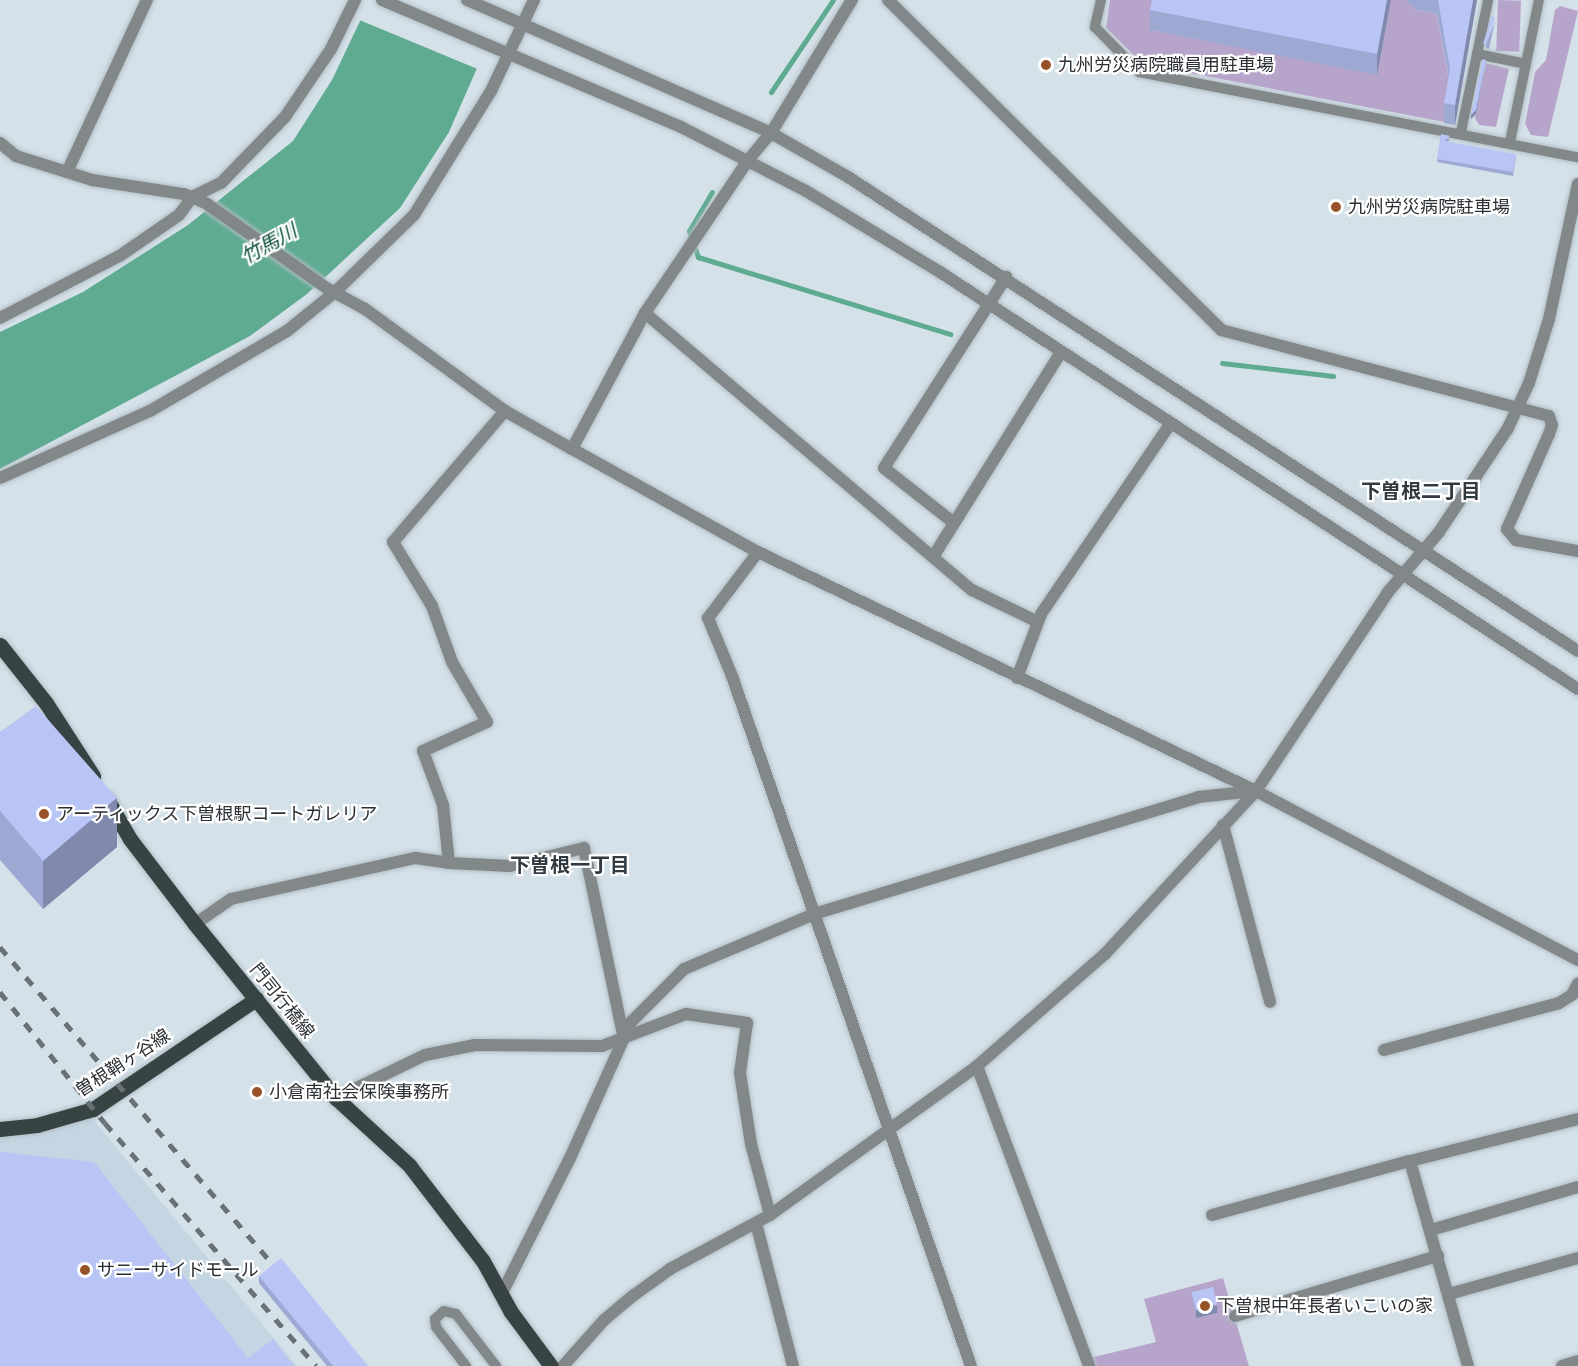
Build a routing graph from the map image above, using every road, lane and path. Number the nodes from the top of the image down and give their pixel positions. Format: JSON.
{"nodes":[{"id":1,"x":147,"y":0,"type":"edge"},
{"id":2,"x":355,"y":0,"type":"edge"},
{"id":3,"x":382,"y":0,"type":"edge"},
{"id":4,"x":467,"y":0,"type":"edge"},
{"id":5,"x":534,"y":0,"type":"edge"},
{"id":6,"x":852,"y":0,"type":"edge"},
{"id":7,"x":888,"y":0,"type":"edge"},
{"id":8,"x":1101,"y":0,"type":"edge"},
{"id":9,"x":1488,"y":0,"type":"edge"},
{"id":10,"x":1539,"y":0,"type":"edge"},
{"id":11,"x":520,"y":22,"type":"junction"},
{"id":12,"x":506,"y":53,"type":"junction"},
{"id":13,"x":1477,"y":54,"type":"junction"},
{"id":14,"x":1526,"y":64,"type":"junction"},
{"id":15,"x":1461,"y":132,"type":"junction"},
{"id":16,"x":771,"y":133,"type":"junction"},
{"id":17,"x":1510,"y":142,"type":"junction"},
{"id":18,"x":0,"y":144,"type":"edge"},
{"id":19,"x":1578,"y":158,"type":"edge"},
{"id":20,"x":749,"y":159,"type":"junction"},
{"id":21,"x":67,"y":172,"type":"junction"},
{"id":22,"x":1578,"y":184,"type":"edge"},
{"id":23,"x":192,"y":197,"type":"junction"},
{"id":24,"x":1006,"y":277,"type":"junction"},
{"id":25,"x":331,"y":290,"type":"junction"},
{"id":26,"x":987,"y":303,"type":"junction"},
{"id":27,"x":645,"y":314,"type":"junction"},
{"id":28,"x":0,"y":318,"type":"edge"},
{"id":29,"x":1061,"y":352,"type":"junction"},
{"id":30,"x":1518,"y":407,"type":"junction"},
{"id":31,"x":505,"y":411,"type":"junction"},
{"id":32,"x":1170,"y":424,"type":"junction"},
{"id":33,"x":572,"y":449,"type":"junction"},
{"id":34,"x":0,"y":478,"type":"edge"},
{"id":35,"x":954,"y":524,"type":"junction"},
{"id":36,"x":1423,"y":550,"type":"junction"},
{"id":37,"x":1578,"y":551,"type":"edge"},
{"id":38,"x":758,"y":552,"type":"junction"},
{"id":39,"x":933,"y":557,"type":"junction"},
{"id":40,"x":1401,"y":574,"type":"junction"},
{"id":41,"x":1038,"y":622,"type":"junction"},
{"id":42,"x":0,"y":645,"type":"edge"},
{"id":43,"x":1578,"y":651,"type":"edge"},
{"id":44,"x":1017,"y":678,"type":"junction"},
{"id":45,"x":1578,"y":689,"type":"edge"},
{"id":46,"x":1256,"y":791,"type":"junction"},
{"id":47,"x":1223,"y":825,"type":"junction"},
{"id":48,"x":449,"y":863,"type":"junction"},
{"id":49,"x":814,"y":914,"type":"junction"},
{"id":50,"x":195,"y":924,"type":"junction"},
{"id":51,"x":1578,"y":960,"type":"edge"},
{"id":52,"x":1578,"y":983,"type":"edge"},
{"id":53,"x":256,"y":999,"type":"junction"},
{"id":54,"x":1270,"y":1002,"type":"dead end"},
{"id":55,"x":624,"y":1039,"type":"junction"},
{"id":56,"x":1384,"y":1050,"type":"dead end"},
{"id":57,"x":977,"y":1066,"type":"junction"},
{"id":58,"x":336,"y":1098,"type":"junction"},
{"id":59,"x":1578,"y":1119,"type":"edge"},
{"id":60,"x":0,"y":1129,"type":"edge"},
{"id":61,"x":890,"y":1132,"type":"junction"},
{"id":62,"x":1410,"y":1161,"type":"junction"},
{"id":63,"x":1578,"y":1187,"type":"edge"},
{"id":64,"x":770,"y":1215,"type":"junction"},
{"id":65,"x":1212,"y":1215,"type":"dead end"},
{"id":66,"x":756,"y":1223,"type":"junction"},
{"id":67,"x":1431,"y":1230,"type":"junction"},
{"id":68,"x":1438,"y":1256,"type":"junction"},
{"id":69,"x":1578,"y":1258,"type":"edge"},
{"id":70,"x":501,"y":1294,"type":"junction"},
{"id":71,"x":1449,"y":1294,"type":"junction"},
{"id":72,"x":1235,"y":1316,"type":"dead end"},
{"id":73,"x":1578,"y":1361,"type":"edge"},
{"id":74,"x":466,"y":1366,"type":"edge"},
{"id":75,"x":496,"y":1366,"type":"edge"},
{"id":76,"x":551,"y":1366,"type":"edge"},
{"id":77,"x":563,"y":1366,"type":"edge"},
{"id":78,"x":793,"y":1366,"type":"edge"},
{"id":79,"x":971,"y":1366,"type":"edge"},
{"id":80,"x":1089,"y":1366,"type":"edge"},
{"id":81,"x":1468,"y":1366,"type":"edge"},
{"id":82,"x":1562,"y":1366,"type":"edge"}],
"edges":[{"from":1,"to":21,"type":"street"},
{"from":2,"to":23,"type":"street"},
{"from":3,"to":12,"type":"street"},
{"from":4,"to":11,"type":"street"},
{"from":5,"to":11,"type":"street"},
{"from":6,"to":16,"type":"street"},
{"from":7,"to":30,"type":"street"},
{"from":8,"to":15,"type":"lane"},
{"from":9,"to":13,"type":"lane"},
{"from":10,"to":14,"type":"lane"},
{"from":11,"to":12,"type":"street"},
{"from":11,"to":16,"type":"street"},
{"from":12,"to":20,"type":"street"},
{"from":12,"to":25,"type":"street"},
{"from":13,"to":14,"type":"lane"},
{"from":13,"to":15,"type":"lane"},
{"from":14,"to":17,"type":"lane"},
{"from":15,"to":17,"type":"lane"},
{"from":16,"to":20,"type":"street"},
{"from":16,"to":24,"type":"street"},
{"from":17,"to":19,"type":"lane"},
{"from":18,"to":21,"type":"street"},
{"from":20,"to":26,"type":"street"},
{"from":20,"to":27,"type":"street"},
{"from":21,"to":23,"type":"street"},
{"from":22,"to":30,"type":"street"},
{"from":23,"to":25,"type":"street"},
{"from":23,"to":28,"type":"street"},
{"from":24,"to":26,"type":"street"},
{"from":24,"to":36,"type":"street"},
{"from":25,"to":31,"type":"street"},
{"from":25,"to":34,"type":"street"},
{"from":26,"to":29,"type":"street"},
{"from":26,"to":35,"type":"street"},
{"from":27,"to":33,"type":"street"},
{"from":27,"to":39,"type":"street"},
{"from":29,"to":32,"type":"street"},
{"from":29,"to":35,"type":"street"},
{"from":30,"to":36,"type":"street"},
{"from":30,"to":37,"type":"street"},
{"from":31,"to":33,"type":"street"},
{"from":31,"to":48,"type":"street"},
{"from":32,"to":40,"type":"street"},
{"from":32,"to":41,"type":"street"},
{"from":33,"to":38,"type":"street"},
{"from":35,"to":39,"type":"street"},
{"from":36,"to":40,"type":"street"},
{"from":36,"to":43,"type":"street"},
{"from":38,"to":44,"type":"street"},
{"from":38,"to":49,"type":"street"},
{"from":39,"to":41,"type":"street"},
{"from":40,"to":45,"type":"street"},
{"from":40,"to":46,"type":"street"},
{"from":41,"to":44,"type":"street"},
{"from":42,"to":50,"type":"main road","name":"門司行橋線"},
{"from":44,"to":46,"type":"street"},
{"from":46,"to":47,"type":"street"},
{"from":46,"to":49,"type":"street"},
{"from":46,"to":51,"type":"street"},
{"from":47,"to":54,"type":"street"},
{"from":47,"to":57,"type":"street"},
{"from":48,"to":50,"type":"street"},
{"from":48,"to":55,"type":"street"},
{"from":49,"to":55,"type":"street"},
{"from":49,"to":61,"type":"street"},
{"from":50,"to":53,"type":"main road","name":"門司行橋線"},
{"from":52,"to":56,"type":"street"},
{"from":53,"to":58,"type":"main road","name":"門司行橋線"},
{"from":53,"to":60,"type":"main road","name":"曽根鞘ヶ谷線"},
{"from":55,"to":58,"type":"street"},
{"from":55,"to":64,"type":"street"},
{"from":55,"to":70,"type":"street"},
{"from":57,"to":61,"type":"street"},
{"from":57,"to":80,"type":"street"},
{"from":58,"to":70,"type":"main road","name":"門司行橋線"},
{"from":59,"to":62,"type":"street"},
{"from":61,"to":64,"type":"street"},
{"from":61,"to":79,"type":"street"},
{"from":62,"to":65,"type":"street"},
{"from":62,"to":67,"type":"street"},
{"from":63,"to":67,"type":"street"},
{"from":64,"to":66,"type":"street"},
{"from":66,"to":77,"type":"street"},
{"from":66,"to":78,"type":"street"},
{"from":67,"to":68,"type":"street"},
{"from":68,"to":71,"type":"street"},
{"from":68,"to":72,"type":"street"},
{"from":69,"to":71,"type":"street"},
{"from":70,"to":76,"type":"main road","name":"門司行橋線"},
{"from":71,"to":81,"type":"street"},
{"from":73,"to":82,"type":"street"},
{"from":74,"to":75,"type":"lane"}]}
